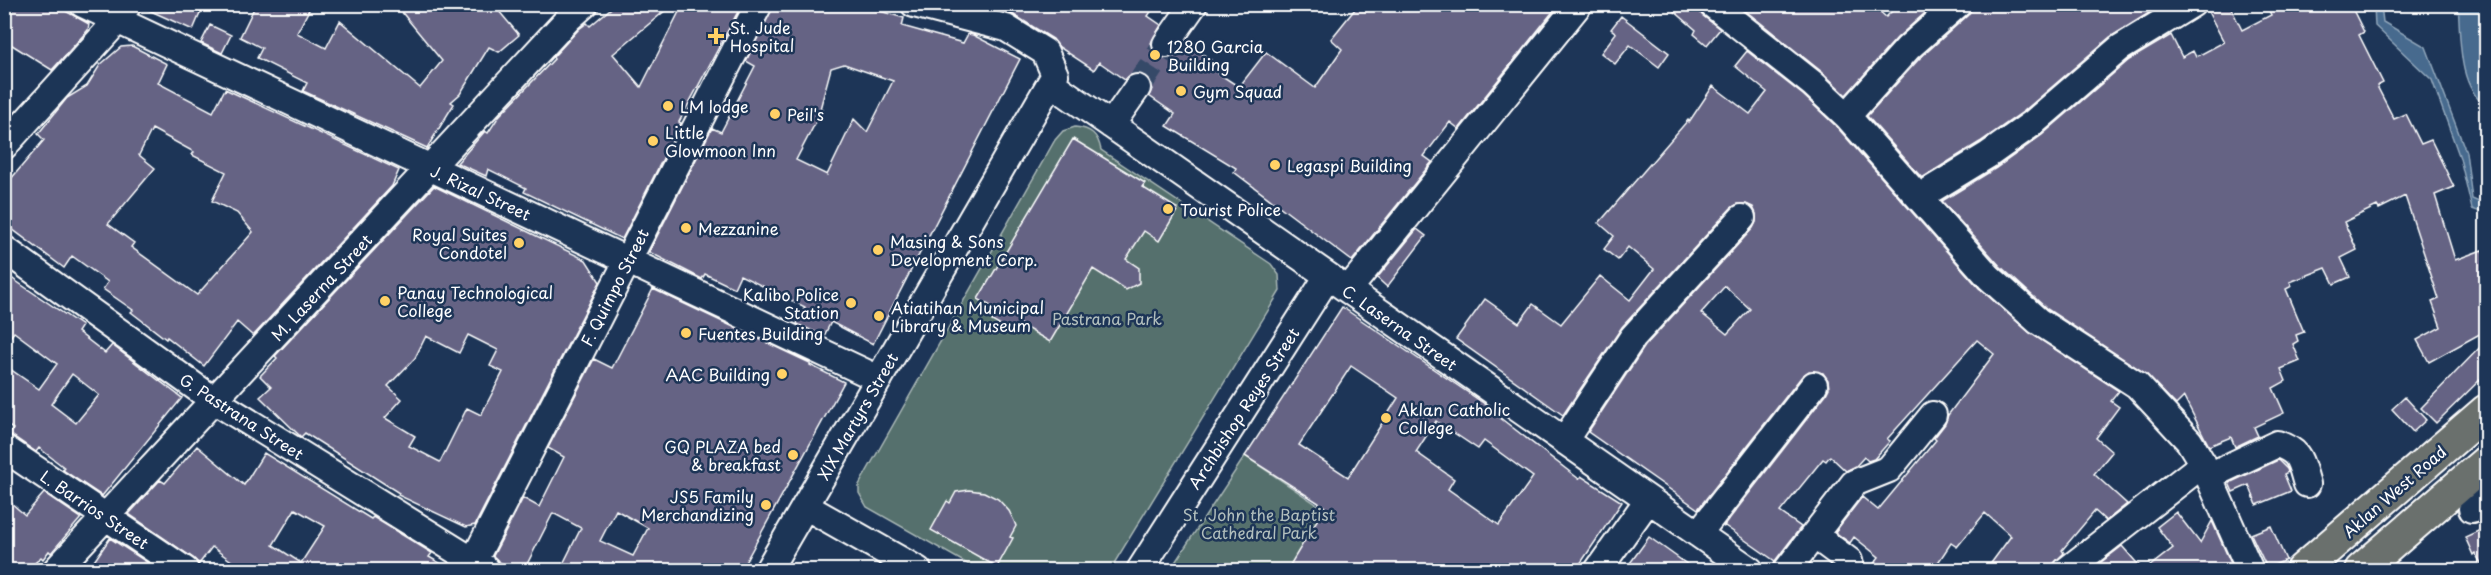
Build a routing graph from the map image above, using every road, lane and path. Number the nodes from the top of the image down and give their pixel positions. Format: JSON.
{"nodes":[{"id":1,"x":83,"y":4,"type":"edge"},
{"id":2,"x":585,"y":4,"type":"edge"},
{"id":3,"x":759,"y":4,"type":"edge"},
{"id":4,"x":914,"y":4,"type":"edge"},
{"id":5,"x":1194,"y":4,"type":"edge"},
{"id":6,"x":1579,"y":4,"type":"edge"},
{"id":7,"x":1712,"y":4,"type":"edge"},
{"id":8,"x":1958,"y":4,"type":"edge"},
{"id":9,"x":2192,"y":4,"type":"edge"},
{"id":10,"x":123,"y":13,"type":"edge"},
{"id":11,"x":1166,"y":44,"type":"tunnel mouth"},
{"id":12,"x":1053,"y":79,"type":"junction"},
{"id":13,"x":1137,"y":88,"type":"tunnel mouth"},
{"id":14,"x":1847,"y":116,"type":"junction"},
{"id":15,"x":1111,"y":125,"type":"junction"},
{"id":16,"x":4,"y":146,"type":"edge"},
{"id":17,"x":431,"y":168,"type":"junction"},
{"id":18,"x":1919,"y":197,"type":"junction"},
{"id":19,"x":1742,"y":218,"type":"dead end"},
{"id":20,"x":4,"y":249,"type":"edge"},
{"id":21,"x":627,"y":261,"type":"junction"},
{"id":22,"x":1338,"y":283,"type":"junction"},
{"id":23,"x":879,"y":379,"type":"junction"},
{"id":24,"x":1814,"y":385,"type":"dead end"},
{"id":25,"x":215,"y":401,"type":"junction"},
{"id":26,"x":2487,"y":411,"type":"edge"},
{"id":27,"x":1933,"y":415,"type":"dead end"},
{"id":28,"x":1564,"y":441,"type":"junction"},
{"id":29,"x":4,"y":448,"type":"edge"},
{"id":30,"x":2487,"y":462,"type":"edge"},
{"id":31,"x":2206,"y":470,"type":"junction"},
{"id":32,"x":2307,"y":484,"type":"dead end"},
{"id":33,"x":1648,"y":500,"type":"junction"},
{"id":34,"x":805,"y":506,"type":"junction"},
{"id":35,"x":106,"y":517,"type":"junction"},
{"id":36,"x":1698,"y":534,"type":"junction"},
{"id":37,"x":1814,"y":535,"type":"junction"},
{"id":38,"x":477,"y":567,"type":"edge"},
{"id":39,"x":56,"y":570,"type":"edge"},
{"id":40,"x":185,"y":570,"type":"edge"},
{"id":41,"x":768,"y":570,"type":"edge"},
{"id":42,"x":918,"y":570,"type":"edge"},
{"id":43,"x":1140,"y":570,"type":"edge"},
{"id":44,"x":1598,"y":570,"type":"edge"},
{"id":45,"x":1750,"y":570,"type":"edge"},
{"id":46,"x":1787,"y":570,"type":"edge"},
{"id":47,"x":1851,"y":570,"type":"edge"},
{"id":48,"x":2067,"y":570,"type":"edge"},
{"id":49,"x":2250,"y":570,"type":"edge"},
{"id":50,"x":2302,"y":570,"type":"edge"},
{"id":51,"x":2361,"y":570,"type":"edge"}],
"edges":[{"from":1,"to":10,"type":"street","name":"J. Rizal Street"},
{"from":2,"to":17,"type":"street","name":"M. Laserna Street"},
{"from":3,"to":21,"type":"street","name":"F. Quimpo Street"},
{"from":4,"to":12,"type":"street","name":"C. Laserna Street"},
{"from":5,"to":11,"type":"street"},
{"from":6,"to":22,"type":"street","name":"Archbishop Reyes Street"},
{"from":7,"to":14,"type":"street"},
{"from":8,"to":14,"type":"street"},
{"from":9,"to":18,"type":"street"},
{"from":10,"to":16,"type":"street"},
{"from":10,"to":17,"type":"street","name":"J. Rizal Street"},
{"from":12,"to":15,"type":"street","name":"C. Laserna Street"},
{"from":12,"to":23,"type":"street","name":"XIX Martyrs Street"},
{"from":13,"to":15,"type":"street"},
{"from":14,"to":18,"type":"street"},
{"from":15,"to":22,"type":"street","name":"C. Laserna Street"},
{"from":17,"to":21,"type":"street","name":"J. Rizal Street"},
{"from":17,"to":25,"type":"street","name":"M. Laserna Street"},
{"from":18,"to":31,"type":"street"},
{"from":19,"to":28,"type":"street"},
{"from":20,"to":25,"type":"street","name":"G. Pastrana Street"},
{"from":21,"to":23,"type":"street","name":"J. Rizal Street"},
{"from":21,"to":38,"type":"street","name":"F. Quimpo Street"},
{"from":22,"to":28,"type":"street","name":"C. Laserna Street"},
{"from":22,"to":43,"type":"street","name":"Archbishop Reyes Street"},
{"from":23,"to":34,"type":"street","name":"XIX Martyrs Street"},
{"from":24,"to":36,"type":"street"},
{"from":25,"to":35,"type":"street","name":"M. Laserna Street"},
{"from":25,"to":38,"type":"street","name":"G. Pastrana Street"},
{"from":26,"to":50,"type":"main road","name":"Aklan West Road"},
{"from":27,"to":37,"type":"street"},
{"from":28,"to":33,"type":"street","name":"C. Laserna Street"},
{"from":29,"to":35,"type":"street","name":"L. Barrios Street"},
{"from":30,"to":51,"type":"main road"},
{"from":31,"to":32,"type":"street"},
{"from":31,"to":48,"type":"street"},
{"from":31,"to":49,"type":"street"},
{"from":33,"to":36,"type":"street","name":"C. Laserna Street"},
{"from":33,"to":44,"type":"street"},
{"from":34,"to":41,"type":"street","name":"XIX Martyrs Street"},
{"from":34,"to":42,"type":"street"},
{"from":35,"to":39,"type":"street","name":"M. Laserna Street"},
{"from":35,"to":40,"type":"street","name":"L. Barrios Street"},
{"from":36,"to":45,"type":"street","name":"C. Laserna Street"},
{"from":37,"to":46,"type":"street"},
{"from":37,"to":47,"type":"street"}]}
